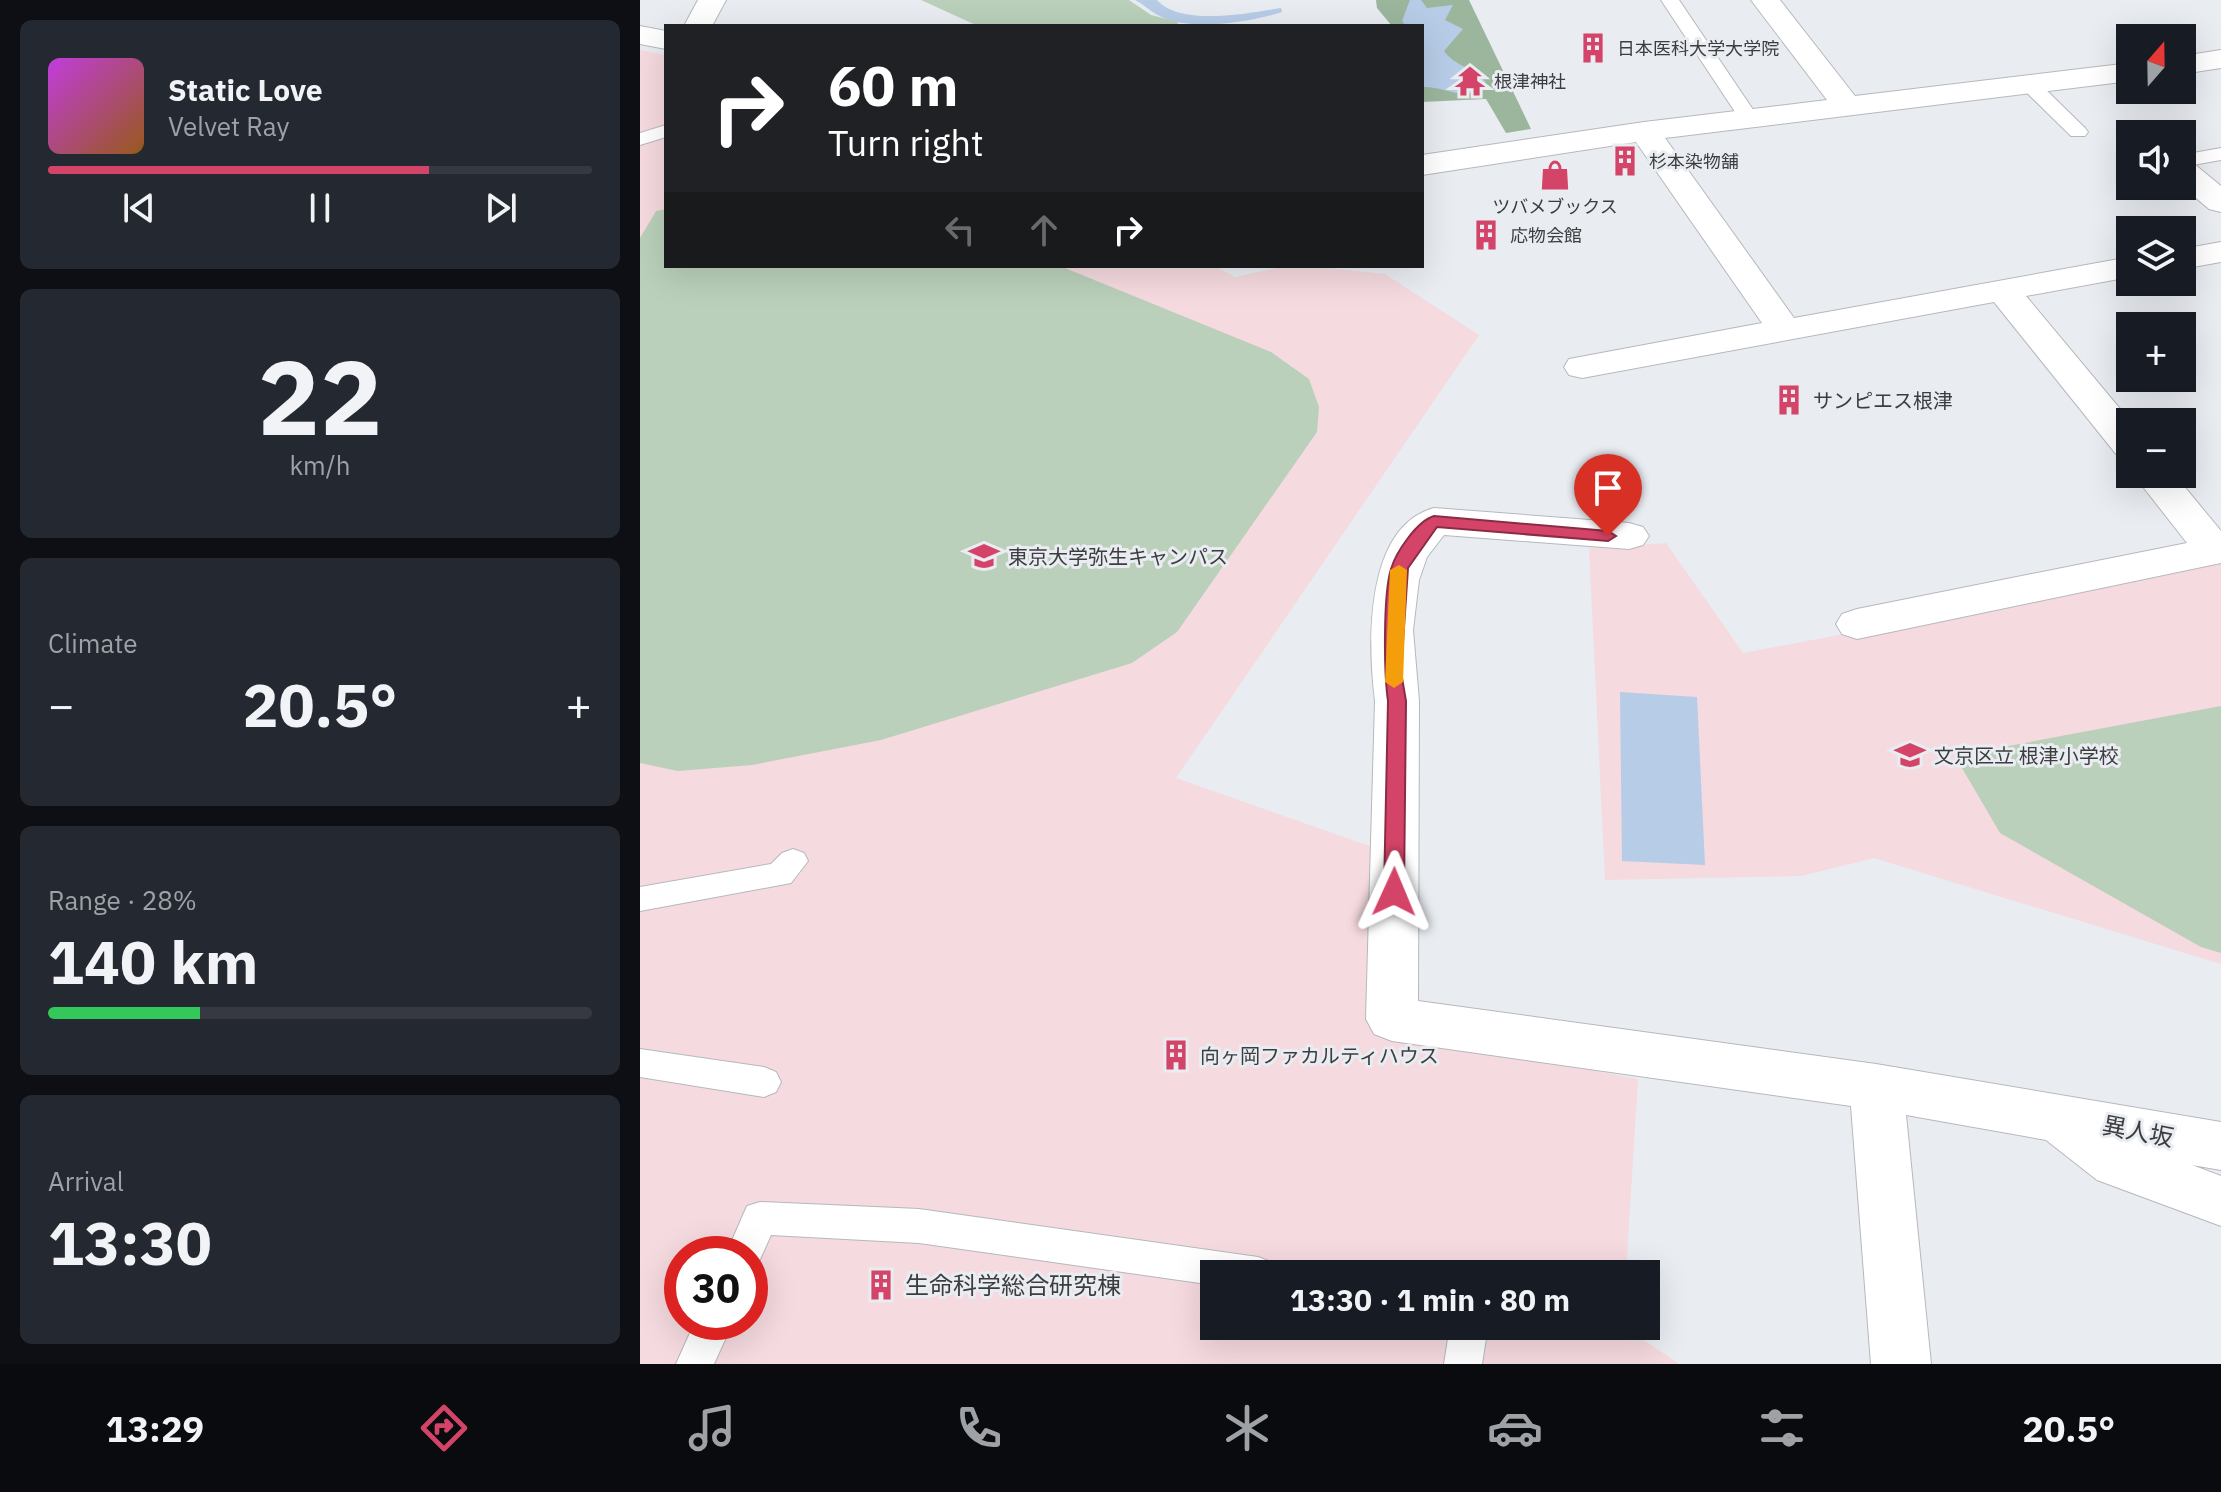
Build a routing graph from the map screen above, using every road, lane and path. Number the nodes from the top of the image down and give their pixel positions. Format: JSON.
{"nodes":[{"id":1,"x":712,"y":0,"type":"edge"},
{"id":2,"x":1670,"y":0,"type":"edge"},
{"id":3,"x":1765,"y":0,"type":"edge"},
{"id":4,"x":699,"y":24,"type":"edge"},
{"id":5,"x":640,"y":35,"type":"edge"},
{"id":6,"x":664,"y":40,"type":"edge"},
{"id":7,"x":2221,"y":59,"type":"edge"},
{"id":8,"x":2196,"y":63,"type":"edge"},
{"id":9,"x":2116,"y":74,"type":"edge"},
{"id":10,"x":2032,"y":87,"type":"junction"},
{"id":11,"x":1848,"y":107,"type":"junction"},
{"id":12,"x":1750,"y":120,"type":"junction"},
{"id":13,"x":1644,"y":131,"type":"junction"},
{"id":14,"x":664,"y":132,"type":"edge"},
{"id":15,"x":2078,"y":132,"type":"dead end"},
{"id":16,"x":640,"y":139,"type":"edge"},
{"id":17,"x":2221,"y":154,"type":"edge"},
{"id":18,"x":2196,"y":158,"type":"edge"},
{"id":19,"x":1424,"y":165,"type":"edge"},
{"id":20,"x":2196,"y":181,"type":"edge"},
{"id":21,"x":2221,"y":202,"type":"edge"},
{"id":22,"x":2221,"y":252,"type":"edge"},
{"id":23,"x":2196,"y":256,"type":"edge"},
{"id":24,"x":2116,"y":269,"type":"edge"},
{"id":25,"x":2002,"y":289,"type":"junction"},
{"id":26,"x":1784,"y":329,"type":"junction"},
{"id":27,"x":1582,"y":367,"type":"dead end"},
{"id":28,"x":2116,"y":429,"type":"edge"},
{"id":29,"x":2165,"y":488,"type":"edge"},
{"id":30,"x":1629,"y":536,"type":"dead end"},
{"id":31,"x":2218,"y":551,"type":"edge"},
{"id":32,"x":1857,"y":624,"type":"dead end"},
{"id":33,"x":793,"y":861,"type":"dead end"},
{"id":34,"x":640,"y":899,"type":"edge"},
{"id":35,"x":640,"y":1063,"type":"edge"},
{"id":36,"x":764,"y":1082,"type":"dead end"},
{"id":37,"x":1876,"y":1087,"type":"junction"},
{"id":38,"x":2056,"y":1116,"type":"junction"},
{"id":39,"x":2221,"y":1146,"type":"edge"},
{"id":40,"x":2221,"y":1201,"type":"edge"},
{"id":41,"x":752,"y":1236,"type":"edge"},
{"id":42,"x":1200,"y":1266,"type":"edge"},
{"id":43,"x":706,"y":1340,"type":"edge"},
{"id":44,"x":1467,"y":1340,"type":"edge"},
{"id":45,"x":695,"y":1364,"type":"edge"},
{"id":46,"x":1463,"y":1364,"type":"edge"},
{"id":47,"x":1901,"y":1364,"type":"edge"}],
"edges":[{"from":1,"to":4,"type":"street"},
{"from":2,"to":12,"type":"lane"},
{"from":3,"to":11,"type":"street"},
{"from":5,"to":6,"type":"street"},
{"from":7,"to":8,"type":"street"},
{"from":9,"to":10,"type":"street"},
{"from":10,"to":11,"type":"street"},
{"from":10,"to":15,"type":"lane"},
{"from":11,"to":12,"type":"street"},
{"from":12,"to":13,"type":"street"},
{"from":13,"to":19,"type":"street"},
{"from":13,"to":26,"type":"street"},
{"from":14,"to":16,"type":"lane"},
{"from":17,"to":18,"type":"lane"},
{"from":20,"to":21,"type":"street"},
{"from":22,"to":23,"type":"street"},
{"from":24,"to":25,"type":"street"},
{"from":25,"to":26,"type":"street"},
{"from":25,"to":28,"type":"street"},
{"from":26,"to":27,"type":"street"},
{"from":29,"to":31,"type":"street"},
{"from":30,"to":37,"type":"street","name":"異人坂"},
{"from":31,"to":32,"type":"street"},
{"from":33,"to":34,"type":"lane"},
{"from":35,"to":36,"type":"lane"},
{"from":37,"to":38,"type":"street","name":"異人坂"},
{"from":37,"to":47,"type":"street"},
{"from":38,"to":39,"type":"street","name":"異人坂"},
{"from":38,"to":40,"type":"street"},
{"from":41,"to":42,"type":"lane"},
{"from":43,"to":45,"type":"lane"},
{"from":44,"to":46,"type":"lane"}]}
